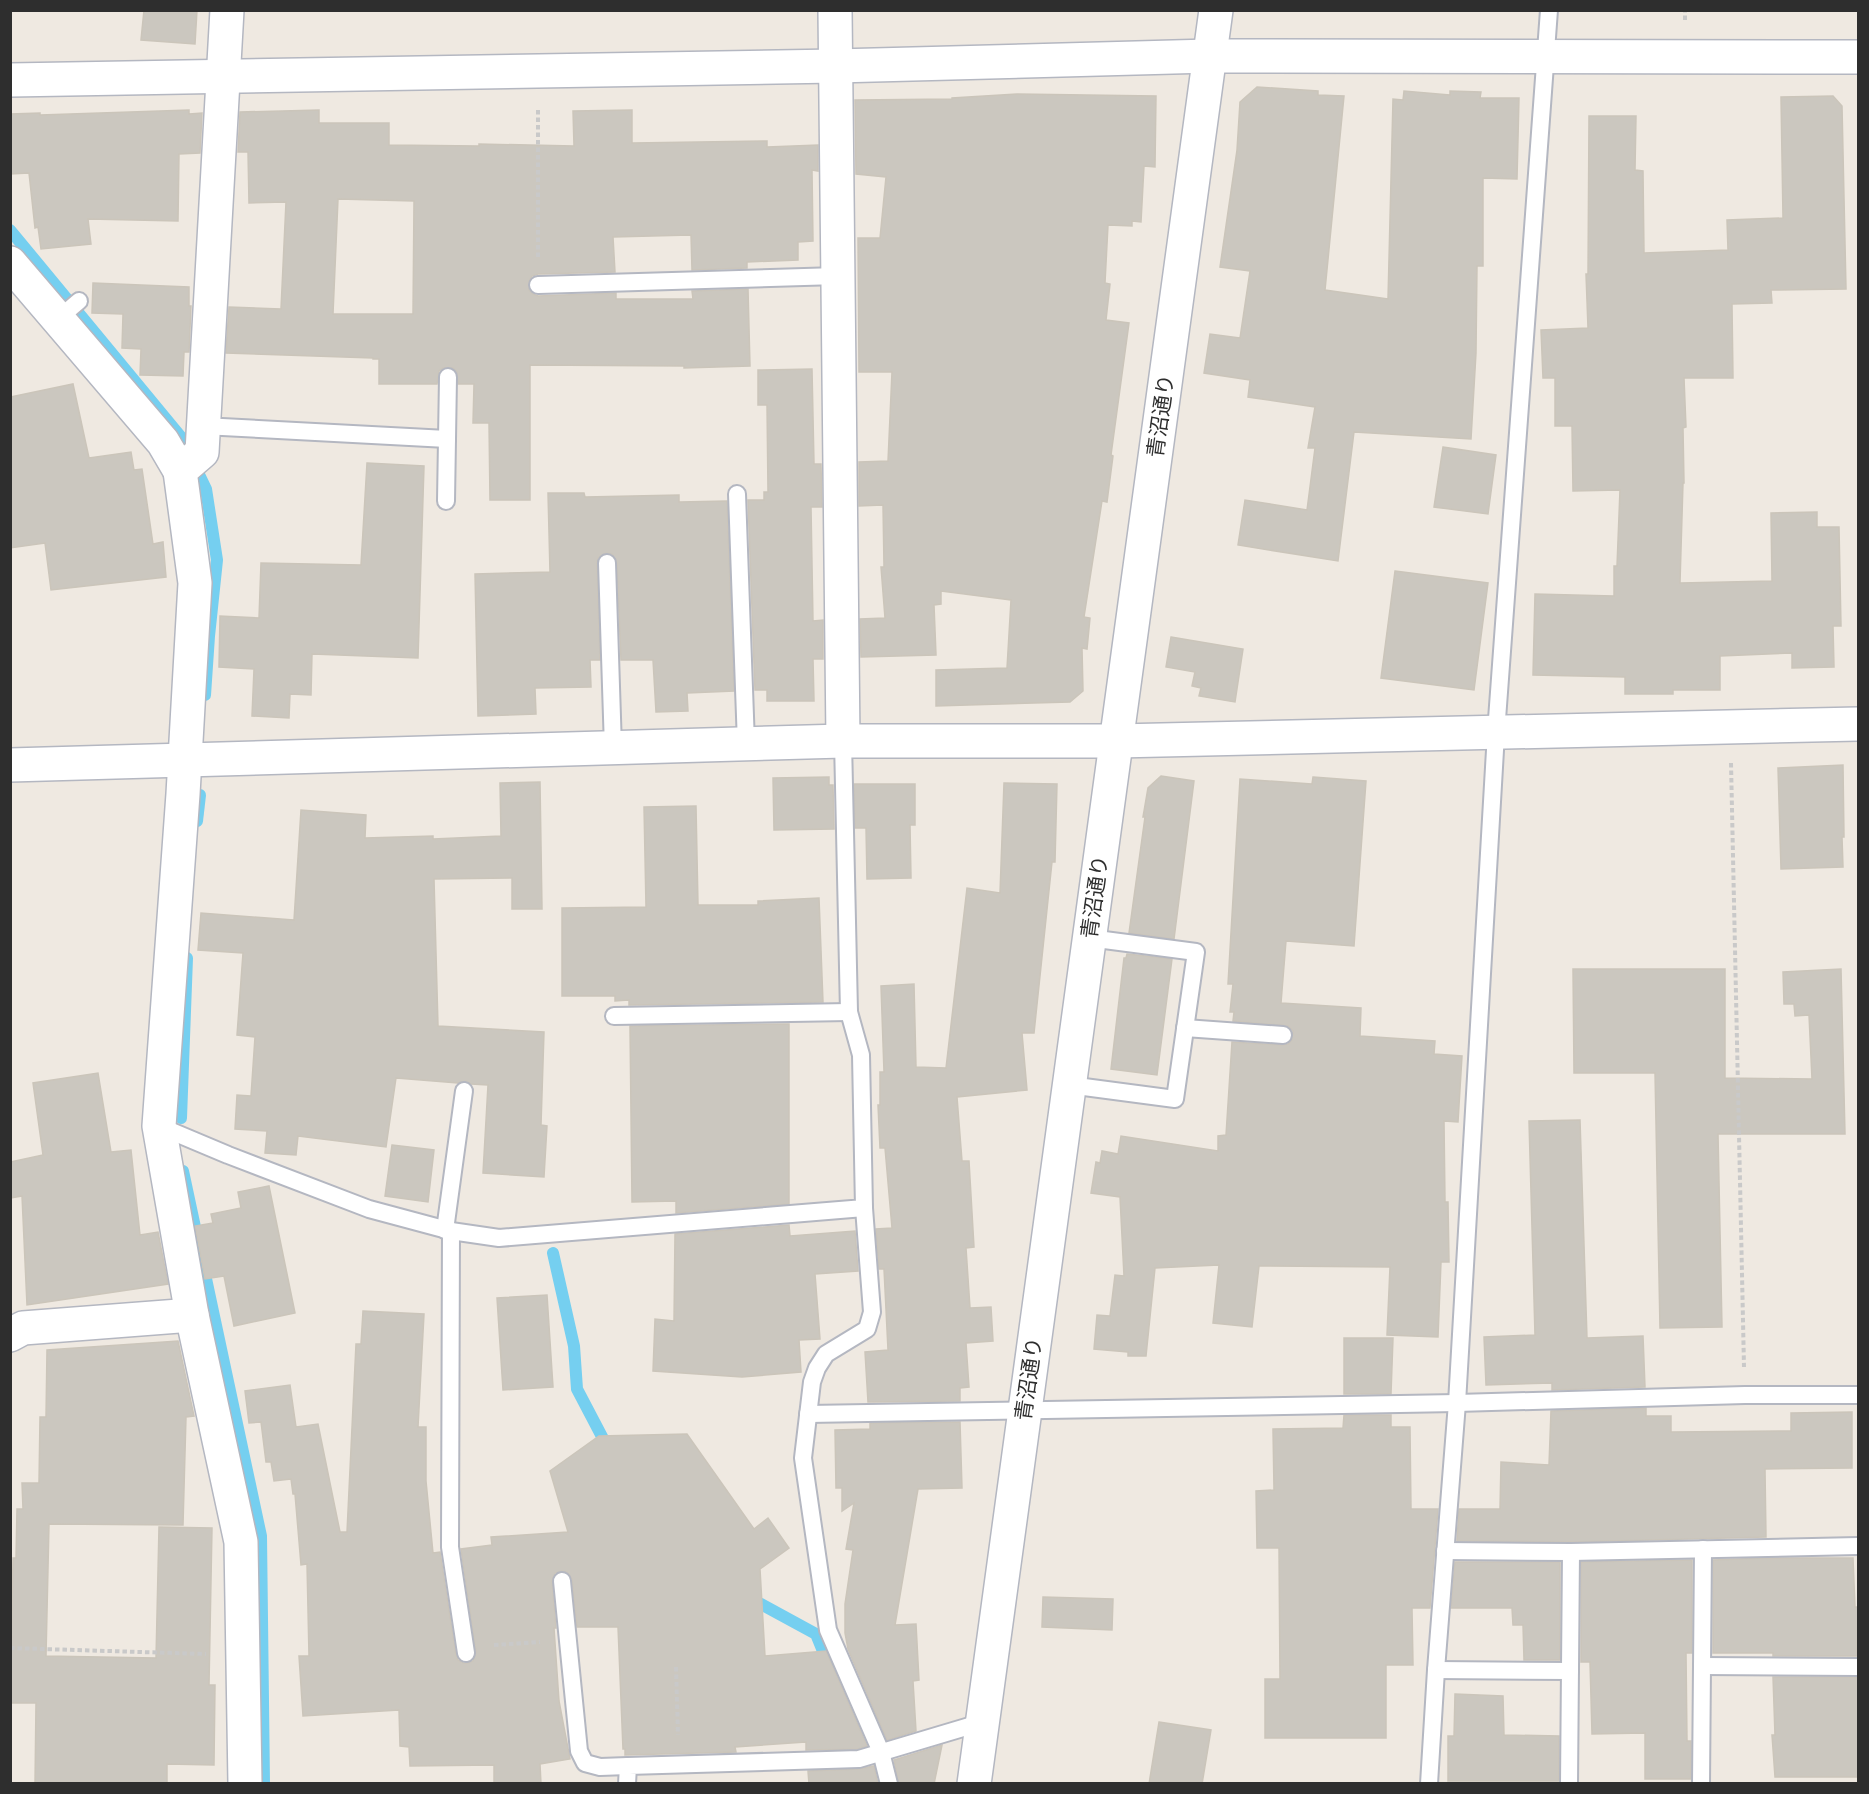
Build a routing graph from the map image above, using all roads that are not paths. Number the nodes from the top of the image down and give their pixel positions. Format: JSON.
{"nodes":[{"id":1,"x":227,"y":10,"type":"edge"},
{"id":2,"x":835,"y":10,"type":"edge"},
{"id":3,"x":1216,"y":10,"type":"edge"},
{"id":4,"x":1549,"y":10,"type":"edge"},
{"id":5,"x":1210,"y":57,"type":"junction"},
{"id":6,"x":1546,"y":57,"type":"junction"},
{"id":7,"x":1858,"y":57,"type":"edge"},
{"id":8,"x":836,"y":66,"type":"junction"},
{"id":9,"x":223,"y":76,"type":"junction"},
{"id":10,"x":10,"y":80,"type":"edge"},
{"id":11,"x":10,"y":263,"type":"edge"},
{"id":12,"x":838,"y":276,"type":"junction"},
{"id":13,"x":538,"y":285,"type":"road end"},
{"id":14,"x":448,"y":377,"type":"dead end"},
{"id":15,"x":447,"y":439,"type":"junction"},
{"id":16,"x":192,"y":455,"type":"junction"},
{"id":17,"x":737,"y":494,"type":"dead end"},
{"id":18,"x":446,"y":501,"type":"dead end"},
{"id":19,"x":607,"y":563,"type":"dead end"},
{"id":20,"x":1858,"y":723,"type":"edge"},
{"id":21,"x":1496,"y":733,"type":"junction"},
{"id":22,"x":843,"y":741,"type":"junction"},
{"id":23,"x":1117,"y":741,"type":"junction"},
{"id":24,"x":746,"y":744,"type":"junction"},
{"id":25,"x":613,"y":748,"type":"junction"},
{"id":26,"x":185,"y":760,"type":"junction"},
{"id":27,"x":10,"y":765,"type":"edge"},
{"id":28,"x":1089,"y":938,"type":"junction"},
{"id":29,"x":849,"y":1012,"type":"junction"},
{"id":30,"x":614,"y":1016,"type":"dead end"},
{"id":31,"x":1185,"y":1028,"type":"junction"},
{"id":32,"x":1283,"y":1035,"type":"dead end"},
{"id":33,"x":1069,"y":1085,"type":"junction"},
{"id":34,"x":464,"y":1091,"type":"dead end"},
{"id":35,"x":159,"y":1126,"type":"junction"},
{"id":36,"x":864,"y":1208,"type":"junction"},
{"id":37,"x":448,"y":1231,"type":"junction"},
{"id":38,"x":192,"y":1315,"type":"junction"},
{"id":39,"x":10,"y":1335,"type":"edge"},
{"id":40,"x":1858,"y":1395,"type":"edge"},
{"id":41,"x":1457,"y":1403,"type":"junction"},
{"id":42,"x":1025,"y":1409,"type":"junction"},
{"id":43,"x":808,"y":1414,"type":"junction"},
{"id":44,"x":1858,"y":1546,"type":"edge"},
{"id":45,"x":1703,"y":1549,"type":"junction"},
{"id":46,"x":1445,"y":1551,"type":"junction"},
{"id":47,"x":1571,"y":1552,"type":"junction"},
{"id":48,"x":562,"y":1581,"type":"dead end"},
{"id":49,"x":466,"y":1650,"type":"road end"},
{"id":50,"x":1702,"y":1666,"type":"junction"},
{"id":51,"x":1858,"y":1667,"type":"edge"},
{"id":52,"x":1436,"y":1670,"type":"junction"},
{"id":53,"x":1570,"y":1671,"type":"junction"},
{"id":54,"x":983,"y":1722,"type":"junction"},
{"id":55,"x":879,"y":1752,"type":"junction"},
{"id":56,"x":628,"y":1766,"type":"junction"},
{"id":57,"x":245,"y":1784,"type":"edge"},
{"id":58,"x":627,"y":1784,"type":"edge"},
{"id":59,"x":890,"y":1784,"type":"edge"},
{"id":60,"x":974,"y":1784,"type":"edge"},
{"id":61,"x":1429,"y":1784,"type":"edge"},
{"id":62,"x":1569,"y":1784,"type":"edge"},
{"id":63,"x":1701,"y":1784,"type":"edge"}],
"edges":[{"from":1,"to":9,"type":"street"},
{"from":2,"to":8,"type":"street"},
{"from":3,"to":5,"type":"street","name":"青沼通り"},
{"from":4,"to":6,"type":"lane"},
{"from":5,"to":6,"type":"street"},
{"from":5,"to":8,"type":"street"},
{"from":5,"to":23,"type":"street","name":"青沼通り"},
{"from":6,"to":7,"type":"street"},
{"from":6,"to":21,"type":"lane"},
{"from":8,"to":9,"type":"street"},
{"from":8,"to":12,"type":"street"},
{"from":9,"to":10,"type":"street"},
{"from":9,"to":16,"type":"street"},
{"from":11,"to":16,"type":"street"},
{"from":12,"to":13,"type":"lane"},
{"from":12,"to":22,"type":"street"},
{"from":14,"to":15,"type":"lane"},
{"from":15,"to":16,"type":"lane"},
{"from":15,"to":18,"type":"lane"},
{"from":16,"to":26,"type":"street"},
{"from":17,"to":24,"type":"lane"},
{"from":19,"to":25,"type":"lane"},
{"from":20,"to":21,"type":"street"},
{"from":21,"to":23,"type":"street"},
{"from":21,"to":41,"type":"lane"},
{"from":22,"to":23,"type":"street"},
{"from":22,"to":24,"type":"street"},
{"from":22,"to":29,"type":"lane"},
{"from":23,"to":28,"type":"street","name":"青沼通り"},
{"from":24,"to":25,"type":"street"},
{"from":25,"to":26,"type":"street"},
{"from":26,"to":27,"type":"street"},
{"from":26,"to":35,"type":"street"},
{"from":28,"to":31,"type":"lane"},
{"from":28,"to":33,"type":"street","name":"青沼通り"},
{"from":29,"to":30,"type":"lane"},
{"from":29,"to":36,"type":"lane"},
{"from":31,"to":32,"type":"lane"},
{"from":31,"to":33,"type":"lane"},
{"from":33,"to":42,"type":"street","name":"青沼通り"},
{"from":34,"to":37,"type":"lane"},
{"from":35,"to":37,"type":"lane"},
{"from":35,"to":38,"type":"street"},
{"from":36,"to":37,"type":"lane"},
{"from":36,"to":43,"type":"lane"},
{"from":37,"to":49,"type":"lane"},
{"from":38,"to":39,"type":"street"},
{"from":38,"to":57,"type":"street"},
{"from":40,"to":41,"type":"lane"},
{"from":41,"to":42,"type":"lane"},
{"from":41,"to":46,"type":"lane"},
{"from":42,"to":43,"type":"lane"},
{"from":42,"to":54,"type":"street","name":"青沼通り"},
{"from":43,"to":55,"type":"lane"},
{"from":44,"to":45,"type":"lane"},
{"from":45,"to":47,"type":"lane"},
{"from":45,"to":50,"type":"lane"},
{"from":46,"to":47,"type":"lane"},
{"from":46,"to":52,"type":"lane"},
{"from":47,"to":53,"type":"lane"},
{"from":48,"to":56,"type":"lane"},
{"from":50,"to":51,"type":"lane"},
{"from":50,"to":63,"type":"lane"},
{"from":52,"to":53,"type":"lane"},
{"from":52,"to":61,"type":"lane"},
{"from":53,"to":62,"type":"lane"},
{"from":54,"to":55,"type":"lane"},
{"from":54,"to":60,"type":"street","name":"青沼通り"},
{"from":55,"to":56,"type":"lane"},
{"from":55,"to":59,"type":"lane"},
{"from":56,"to":58,"type":"lane"}]}
